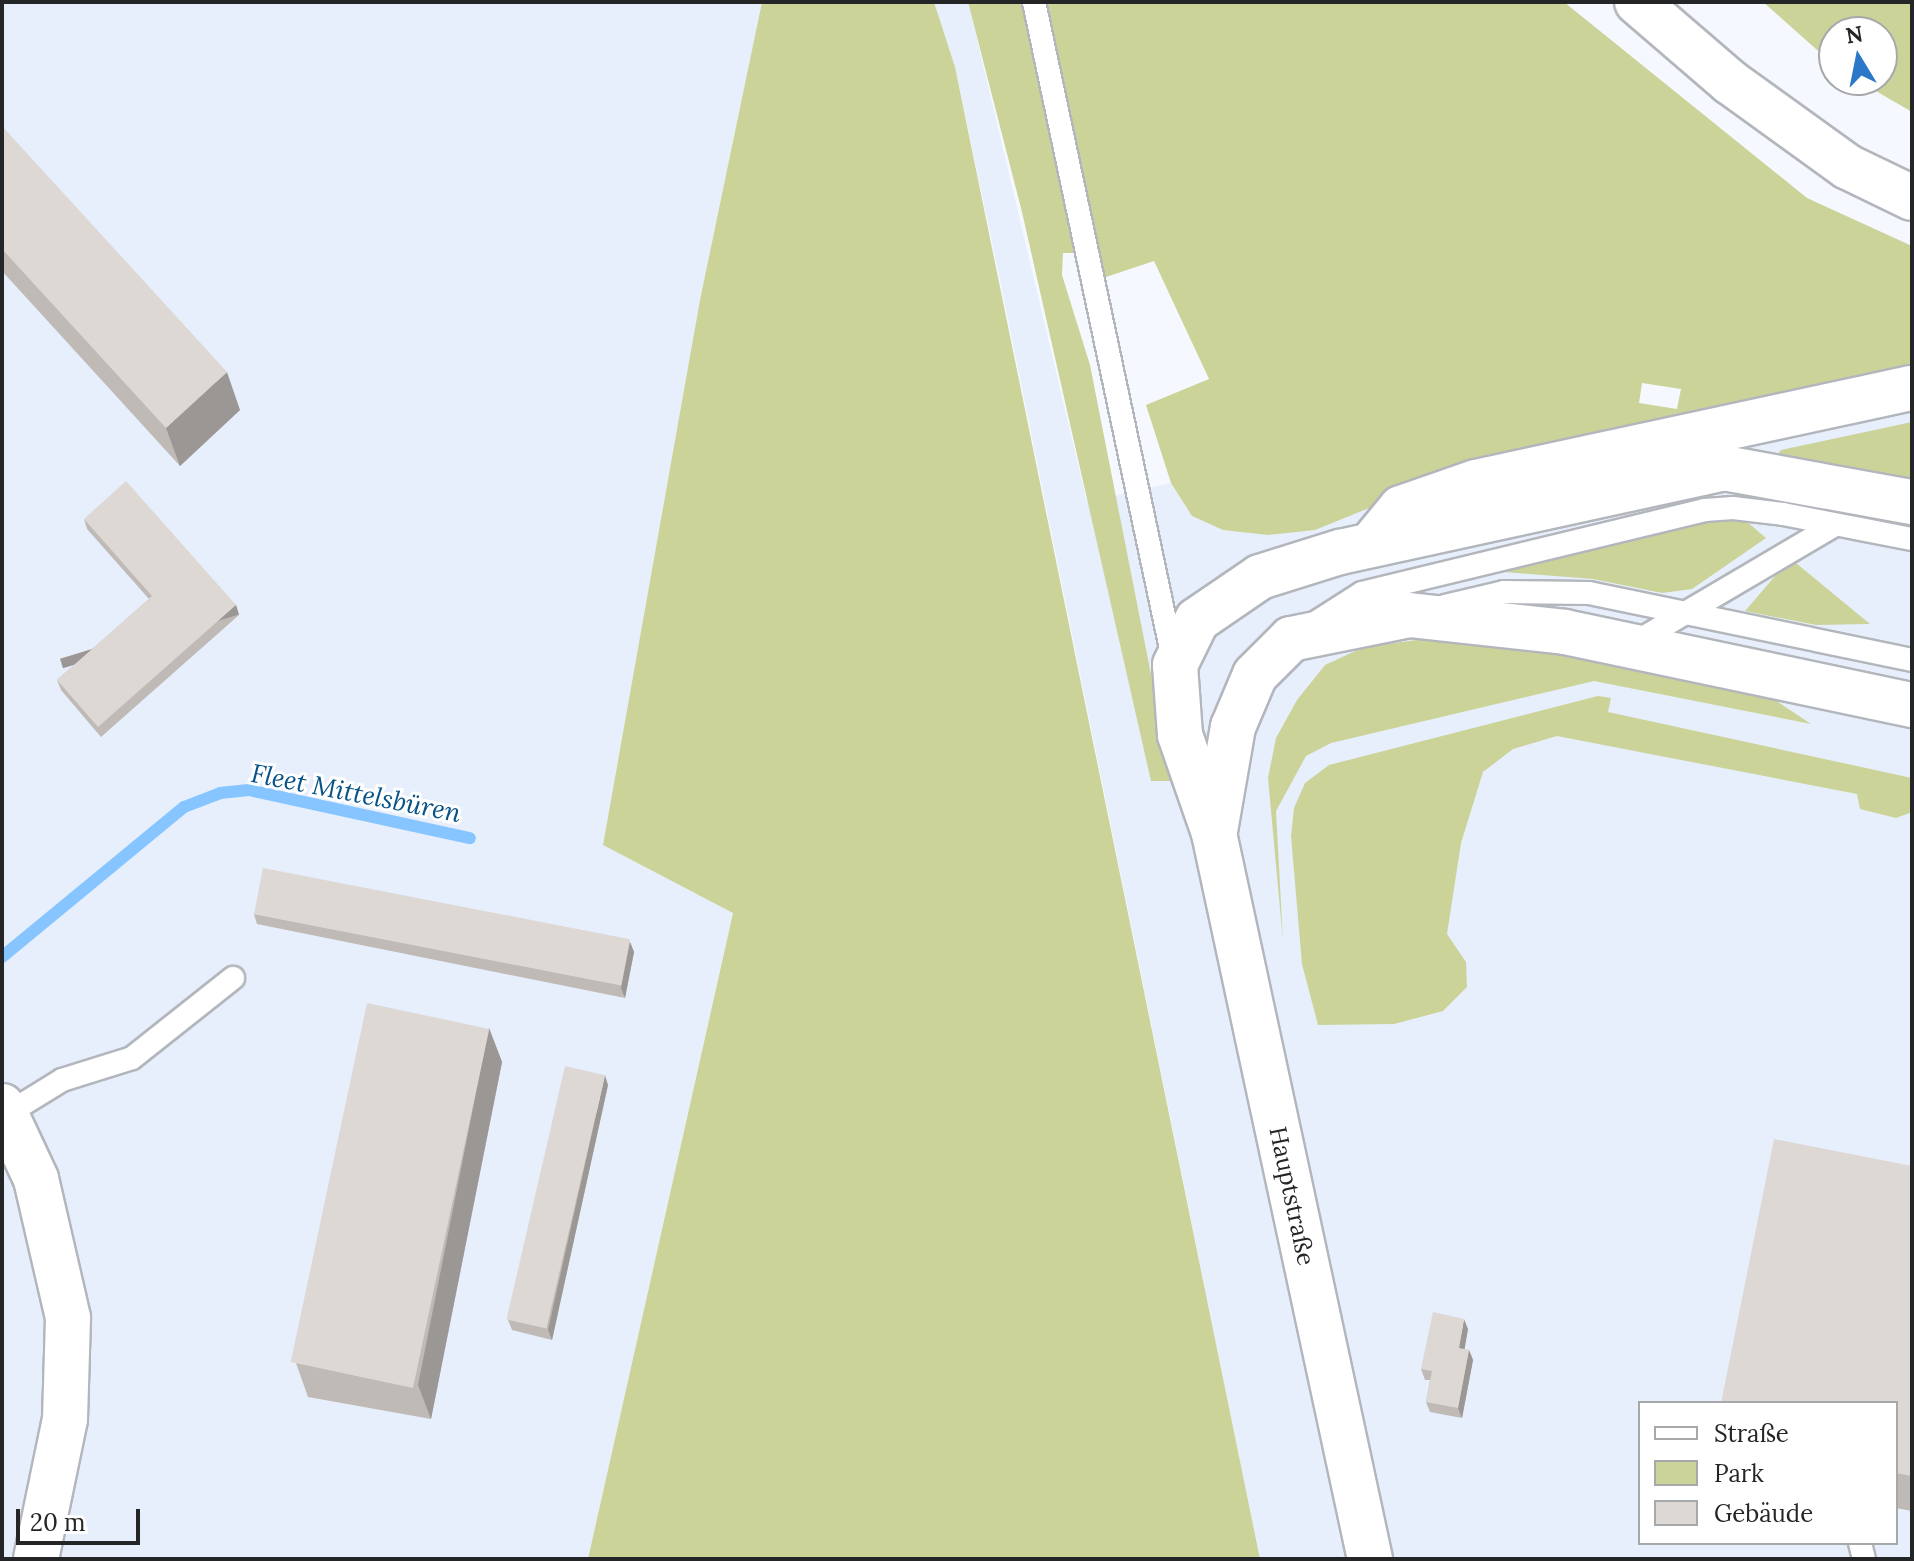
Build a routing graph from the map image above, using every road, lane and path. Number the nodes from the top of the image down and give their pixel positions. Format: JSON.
{"nodes":[{"id":1,"x":1034,"y":2,"type":"edge"},
{"id":2,"x":1637,"y":2,"type":"edge"},
{"id":3,"x":1912,"y":198,"type":"edge"},
{"id":4,"x":1912,"y":388,"type":"edge"},
{"id":5,"x":1770,"y":419,"type":"junction"},
{"id":6,"x":1724,"y":468,"type":"junction"},
{"id":7,"x":1912,"y":502,"type":"edge"},
{"id":8,"x":1835,"y":525,"type":"junction"},
{"id":9,"x":1912,"y":539,"type":"edge"},
{"id":10,"x":1371,"y":544,"type":"junction"},
{"id":11,"x":1685,"y":612,"type":"junction"},
{"id":12,"x":1409,"y":615,"type":"junction"},
{"id":13,"x":1291,"y":639,"type":"junction"},
{"id":14,"x":1630,"y":645,"type":"junction"},
{"id":15,"x":1912,"y":660,"type":"edge"},
{"id":16,"x":1175,"y":665,"type":"junction"},
{"id":17,"x":1912,"y":705,"type":"edge"},
{"id":18,"x":1214,"y":833,"type":"junction"},
{"id":19,"x":233,"y":978,"type":"dead end"},
{"id":20,"x":5,"y":1110,"type":"edge"},
{"id":21,"x":36,"y":1559,"type":"edge"},
{"id":22,"x":1370,"y":1559,"type":"edge"}],
"edges":[{"from":1,"to":16,"type":"lane"},
{"from":2,"to":3,"type":"street"},
{"from":4,"to":5,"type":"street"},
{"from":5,"to":6,"type":"street"},
{"from":5,"to":10,"type":"street"},
{"from":6,"to":7,"type":"street"},
{"from":6,"to":10,"type":"street"},
{"from":8,"to":9,"type":"lane"},
{"from":8,"to":11,"type":"lane"},
{"from":8,"to":13,"type":"lane"},
{"from":10,"to":16,"type":"street"},
{"from":11,"to":12,"type":"lane"},
{"from":11,"to":14,"type":"lane"},
{"from":11,"to":15,"type":"lane"},
{"from":12,"to":13,"type":"street"},
{"from":12,"to":14,"type":"street"},
{"from":13,"to":18,"type":"street"},
{"from":14,"to":17,"type":"street"},
{"from":16,"to":18,"type":"street","name":"Hauptstraße"},
{"from":18,"to":22,"type":"street","name":"Hauptstraße"},
{"from":19,"to":20,"type":"lane"},
{"from":20,"to":21,"type":"street"}]}
